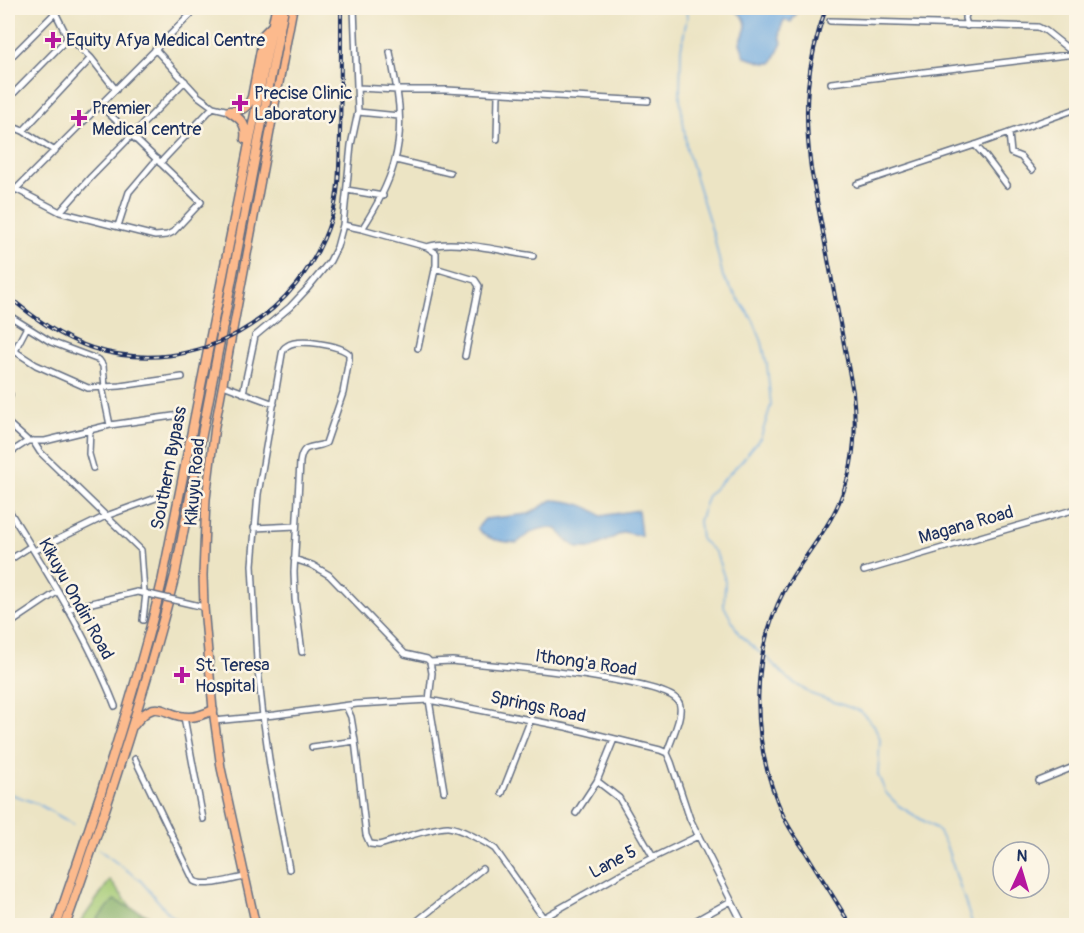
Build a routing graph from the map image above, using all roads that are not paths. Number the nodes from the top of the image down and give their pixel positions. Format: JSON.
{"nodes":[{"id":1,"x":197,"y":8,"type":"edge"},
{"id":2,"x":276,"y":8,"type":"edge"},
{"id":3,"x":284,"y":8,"type":"edge"},
{"id":4,"x":293,"y":8,"type":"edge"},
{"id":5,"x":354,"y":8,"type":"edge"},
{"id":6,"x":968,"y":8,"type":"edge"},
{"id":7,"x":54,"y":10,"type":"edge"},
{"id":8,"x":830,"y":21,"type":"dead end"},
{"id":9,"x":272,"y":26,"type":"junction"},
{"id":10,"x":967,"y":26,"type":"junction"},
{"id":11,"x":69,"y":37,"type":"junction"},
{"id":12,"x":155,"y":49,"type":"junction"},
{"id":13,"x":390,"y":52,"type":"dead end"},
{"id":14,"x":1076,"y":55,"type":"edge"},
{"id":15,"x":91,"y":58,"type":"junction"},
{"id":16,"x":8,"y":60,"type":"edge"},
{"id":17,"x":185,"y":81,"type":"junction"},
{"id":18,"x":831,"y":83,"type":"dead end"},
{"id":19,"x":358,"y":88,"type":"junction"},
{"id":20,"x":116,"y":90,"type":"junction"},
{"id":21,"x":398,"y":90,"type":"junction"},
{"id":22,"x":498,"y":94,"type":"junction"},
{"id":23,"x":8,"y":99,"type":"edge"},
{"id":24,"x":648,"y":101,"type":"dead end"},
{"id":25,"x":99,"y":104,"type":"junction"},
{"id":26,"x":213,"y":107,"type":"junction"},
{"id":27,"x":1077,"y":109,"type":"edge"},
{"id":28,"x":229,"y":111,"type":"junction"},
{"id":29,"x":358,"y":112,"type":"junction"},
{"id":30,"x":399,"y":116,"type":"junction"},
{"id":31,"x":8,"y":125,"type":"edge"},
{"id":32,"x":23,"y":131,"type":"junction"},
{"id":33,"x":1009,"y":133,"type":"junction"},
{"id":34,"x":132,"y":136,"type":"junction"},
{"id":35,"x":497,"y":139,"type":"dead end"},
{"id":36,"x":975,"y":145,"type":"junction"},
{"id":37,"x":55,"y":151,"type":"junction"},
{"id":38,"x":396,"y":160,"type":"junction"},
{"id":39,"x":158,"y":161,"type":"junction"},
{"id":40,"x":1032,"y":170,"type":"dead end"},
{"id":41,"x":450,"y":173,"type":"dead end"},
{"id":42,"x":857,"y":184,"type":"dead end"},
{"id":43,"x":8,"y":185,"type":"edge"},
{"id":44,"x":1007,"y":185,"type":"dead end"},
{"id":45,"x":240,"y":189,"type":"junction"},
{"id":46,"x":14,"y":190,"type":"junction"},
{"id":47,"x":347,"y":190,"type":"junction"},
{"id":48,"x":383,"y":196,"type":"junction"},
{"id":49,"x":8,"y":197,"type":"edge"},
{"id":50,"x":60,"y":213,"type":"junction"},
{"id":51,"x":343,"y":225,"type":"junction"},
{"id":52,"x":118,"y":226,"type":"junction"},
{"id":53,"x":362,"y":229,"type":"junction"},
{"id":54,"x":428,"y":247,"type":"junction"},
{"id":55,"x":533,"y":256,"type":"dead end"},
{"id":56,"x":435,"y":268,"type":"junction"},
{"id":57,"x":8,"y":315,"type":"edge"},
{"id":58,"x":27,"y":327,"type":"junction"},
{"id":59,"x":418,"y":348,"type":"dead end"},
{"id":60,"x":465,"y":356,"type":"dead end"},
{"id":61,"x":182,"y":377,"type":"dead end"},
{"id":62,"x":223,"y":385,"type":"junction"},
{"id":63,"x":104,"y":387,"type":"junction"},
{"id":64,"x":243,"y":393,"type":"junction"},
{"id":65,"x":10,"y":396,"type":"dead end"},
{"id":66,"x":8,"y":403,"type":"edge"},
{"id":67,"x":274,"y":404,"type":"junction"},
{"id":68,"x":180,"y":415,"type":"dead end"},
{"id":69,"x":8,"y":423,"type":"edge"},
{"id":70,"x":110,"y":425,"type":"junction"},
{"id":71,"x":90,"y":429,"type":"junction"},
{"id":72,"x":31,"y":441,"type":"junction"},
{"id":73,"x":8,"y":454,"type":"edge"},
{"id":74,"x":93,"y":468,"type":"dead end"},
{"id":75,"x":167,"y":494,"type":"dead end"},
{"id":76,"x":8,"y":509,"type":"edge"},
{"id":77,"x":1077,"y":509,"type":"edge"},
{"id":78,"x":106,"y":516,"type":"junction"},
{"id":79,"x":296,"y":526,"type":"junction"},
{"id":80,"x":254,"y":528,"type":"junction"},
{"id":81,"x":32,"y":549,"type":"junction"},
{"id":82,"x":294,"y":559,"type":"junction"},
{"id":83,"x":8,"y":561,"type":"edge"},
{"id":84,"x":864,"y":572,"type":"dead end"},
{"id":85,"x":57,"y":592,"type":"junction"},
{"id":86,"x":148,"y":593,"type":"junction"},
{"id":87,"x":204,"y":607,"type":"junction"},
{"id":88,"x":67,"y":609,"type":"junction"},
{"id":89,"x":143,"y":620,"type":"dead end"},
{"id":90,"x":8,"y":625,"type":"edge"},
{"id":91,"x":302,"y":652,"type":"dead end"},
{"id":92,"x":430,"y":662,"type":"junction"},
{"id":93,"x":429,"y":700,"type":"junction"},
{"id":94,"x":346,"y":705,"type":"junction"},
{"id":95,"x":115,"y":706,"type":"dead end"},
{"id":96,"x":213,"y":710,"type":"junction"},
{"id":97,"x":262,"y":716,"type":"junction"},
{"id":98,"x":184,"y":717,"type":"junction"},
{"id":99,"x":531,"y":719,"type":"junction"},
{"id":100,"x":214,"y":721,"type":"junction"},
{"id":101,"x":130,"y":730,"type":"junction"},
{"id":102,"x":614,"y":739,"type":"junction"},
{"id":103,"x":355,"y":741,"type":"junction"},
{"id":104,"x":312,"y":747,"type":"dead end"},
{"id":105,"x":667,"y":753,"type":"junction"},
{"id":106,"x":135,"y":759,"type":"dead end"},
{"id":107,"x":1077,"y":766,"type":"edge"},
{"id":108,"x":597,"y":781,"type":"junction"},
{"id":109,"x":1039,"y":782,"type":"dead end"},
{"id":110,"x":444,"y":791,"type":"dead end"},
{"id":111,"x":502,"y":793,"type":"dead end"},
{"id":112,"x":576,"y":813,"type":"dead end"},
{"id":113,"x":202,"y":819,"type":"dead end"},
{"id":114,"x":698,"y":836,"type":"junction"},
{"id":115,"x":653,"y":857,"type":"junction"},
{"id":116,"x":482,"y":868,"type":"dead end"},
{"id":117,"x":289,"y":869,"type":"dead end"},
{"id":118,"x":245,"y":877,"type":"junction"},
{"id":119,"x":731,"y":901,"type":"junction"},
{"id":120,"x":543,"y":918,"type":"junction"},
{"id":121,"x":56,"y":926,"type":"edge"},
{"id":122,"x":66,"y":926,"type":"edge"},
{"id":123,"x":256,"y":926,"type":"edge"},
{"id":124,"x":411,"y":926,"type":"edge"},
{"id":125,"x":549,"y":926,"type":"edge"},
{"id":126,"x":686,"y":926,"type":"edge"},
{"id":127,"x":744,"y":926,"type":"edge"}],
"edges":[{"from":1,"to":12,"type":"street"},
{"from":2,"to":9,"type":"highway","name":"Southern Bypass"},
{"from":3,"to":101,"type":"highway","name":"Southern Bypass"},
{"from":4,"to":62,"type":"main road","name":"Kikuyu Road"},
{"from":5,"to":19,"type":"street"},
{"from":6,"to":10,"type":"street"},
{"from":7,"to":11,"type":"street"},
{"from":7,"to":16,"type":"street"},
{"from":8,"to":10,"type":"street"},
{"from":9,"to":28,"type":"highway"},
{"from":9,"to":45,"type":"highway","name":"Southern Bypass"},
{"from":10,"to":14,"type":"street"},
{"from":11,"to":15,"type":"street"},
{"from":11,"to":23,"type":"street"},
{"from":12,"to":17,"type":"street"},
{"from":12,"to":20,"type":"street"},
{"from":13,"to":21,"type":"street"},
{"from":14,"to":18,"type":"street"},
{"from":15,"to":20,"type":"street"},
{"from":15,"to":32,"type":"street"},
{"from":17,"to":26,"type":"street"},
{"from":17,"to":34,"type":"street"},
{"from":19,"to":21,"type":"street"},
{"from":19,"to":29,"type":"street"},
{"from":20,"to":25,"type":"street"},
{"from":21,"to":22,"type":"street"},
{"from":21,"to":30,"type":"street"},
{"from":22,"to":24,"type":"street"},
{"from":22,"to":35,"type":"street"},
{"from":25,"to":34,"type":"street"},
{"from":25,"to":37,"type":"street"},
{"from":26,"to":28,"type":"street"},
{"from":26,"to":39,"type":"street"},
{"from":27,"to":33,"type":"street"},
{"from":28,"to":45,"type":"highway"},
{"from":29,"to":30,"type":"street"},
{"from":29,"to":47,"type":"street"},
{"from":30,"to":38,"type":"street"},
{"from":31,"to":32,"type":"street"},
{"from":32,"to":37,"type":"street"},
{"from":33,"to":36,"type":"street"},
{"from":33,"to":40,"type":"street"},
{"from":34,"to":39,"type":"street"},
{"from":34,"to":50,"type":"street"},
{"from":36,"to":42,"type":"street"},
{"from":36,"to":44,"type":"street"},
{"from":37,"to":46,"type":"street"},
{"from":38,"to":41,"type":"street"},
{"from":38,"to":48,"type":"street"},
{"from":39,"to":52,"type":"street"},
{"from":39,"to":52,"type":"street"},
{"from":43,"to":46,"type":"street"},
{"from":45,"to":121,"type":"highway","name":"Southern Bypass"},
{"from":46,"to":49,"type":"street"},
{"from":46,"to":50,"type":"street"},
{"from":47,"to":48,"type":"street"},
{"from":47,"to":51,"type":"street"},
{"from":48,"to":53,"type":"street"},
{"from":50,"to":52,"type":"street"},
{"from":51,"to":53,"type":"street"},
{"from":51,"to":64,"type":"street"},
{"from":53,"to":54,"type":"street"},
{"from":54,"to":55,"type":"street"},
{"from":54,"to":56,"type":"street"},
{"from":56,"to":59,"type":"street"},
{"from":56,"to":60,"type":"street"},
{"from":57,"to":58,"type":"street"},
{"from":58,"to":63,"type":"street"},
{"from":58,"to":63,"type":"street"},
{"from":61,"to":63,"type":"street"},
{"from":62,"to":64,"type":"street"},
{"from":62,"to":87,"type":"main road","name":"Kikuyu Road"},
{"from":63,"to":70,"type":"street"},
{"from":64,"to":67,"type":"street"},
{"from":65,"to":66,"type":"street"},
{"from":67,"to":79,"type":"street"},
{"from":67,"to":80,"type":"street"},
{"from":68,"to":70,"type":"street"},
{"from":69,"to":72,"type":"street"},
{"from":70,"to":71,"type":"street"},
{"from":71,"to":72,"type":"street"},
{"from":71,"to":74,"type":"street"},
{"from":72,"to":73,"type":"street"},
{"from":72,"to":78,"type":"street"},
{"from":75,"to":78,"type":"street"},
{"from":76,"to":81,"type":"street","name":"Kikuyu Ondiri Road"},
{"from":77,"to":84,"type":"street","name":"Magana Road"},
{"from":78,"to":81,"type":"street"},
{"from":78,"to":86,"type":"street"},
{"from":79,"to":80,"type":"street"},
{"from":79,"to":82,"type":"street"},
{"from":80,"to":97,"type":"street"},
{"from":81,"to":83,"type":"street"},
{"from":81,"to":85,"type":"street","name":"Kikuyu Ondiri Road"},
{"from":82,"to":91,"type":"street"},
{"from":82,"to":92,"type":"street"},
{"from":85,"to":88,"type":"street","name":"Kikuyu Ondiri Road"},
{"from":85,"to":90,"type":"street"},
{"from":86,"to":87,"type":"street","bridge":true},
{"from":86,"to":88,"type":"street"},
{"from":86,"to":89,"type":"street"},
{"from":87,"to":96,"type":"main road","name":"Kikuyu Road"},
{"from":88,"to":95,"type":"street","name":"Kikuyu Ondiri Road"},
{"from":92,"to":93,"type":"street"},
{"from":92,"to":105,"type":"street","name":"Ithong'a Road"},
{"from":93,"to":94,"type":"street","name":"Springs Road"},
{"from":93,"to":99,"type":"street","name":"Springs Road"},
{"from":93,"to":110,"type":"street"},
{"from":94,"to":97,"type":"street","name":"Springs Road"},
{"from":94,"to":103,"type":"street"},
{"from":96,"to":98,"type":"highway"},
{"from":96,"to":100,"type":"main road","name":"Kikuyu Road"},
{"from":97,"to":100,"type":"street","name":"Springs Road"},
{"from":97,"to":117,"type":"street"},
{"from":98,"to":101,"type":"highway"},
{"from":98,"to":113,"type":"street"},
{"from":99,"to":102,"type":"street","name":"Springs Road"},
{"from":99,"to":111,"type":"street"},
{"from":100,"to":118,"type":"main road","name":"Kikuyu Road"},
{"from":101,"to":122,"type":"highway","name":"Southern Bypass"},
{"from":102,"to":105,"type":"street","name":"Springs Road"},
{"from":102,"to":108,"type":"street"},
{"from":103,"to":104,"type":"street"},
{"from":103,"to":120,"type":"street"},
{"from":105,"to":114,"type":"street"},
{"from":106,"to":118,"type":"street"},
{"from":107,"to":109,"type":"street"},
{"from":108,"to":112,"type":"street"},
{"from":108,"to":115,"type":"street"},
{"from":114,"to":115,"type":"street","name":"Lane 5"},
{"from":114,"to":119,"type":"street"},
{"from":115,"to":120,"type":"street","name":"Lane 5"},
{"from":116,"to":124,"type":"street"},
{"from":118,"to":123,"type":"main road","name":"Kikuyu Road"},
{"from":119,"to":126,"type":"street"},
{"from":119,"to":127,"type":"street"},
{"from":120,"to":125,"type":"street"}]}
